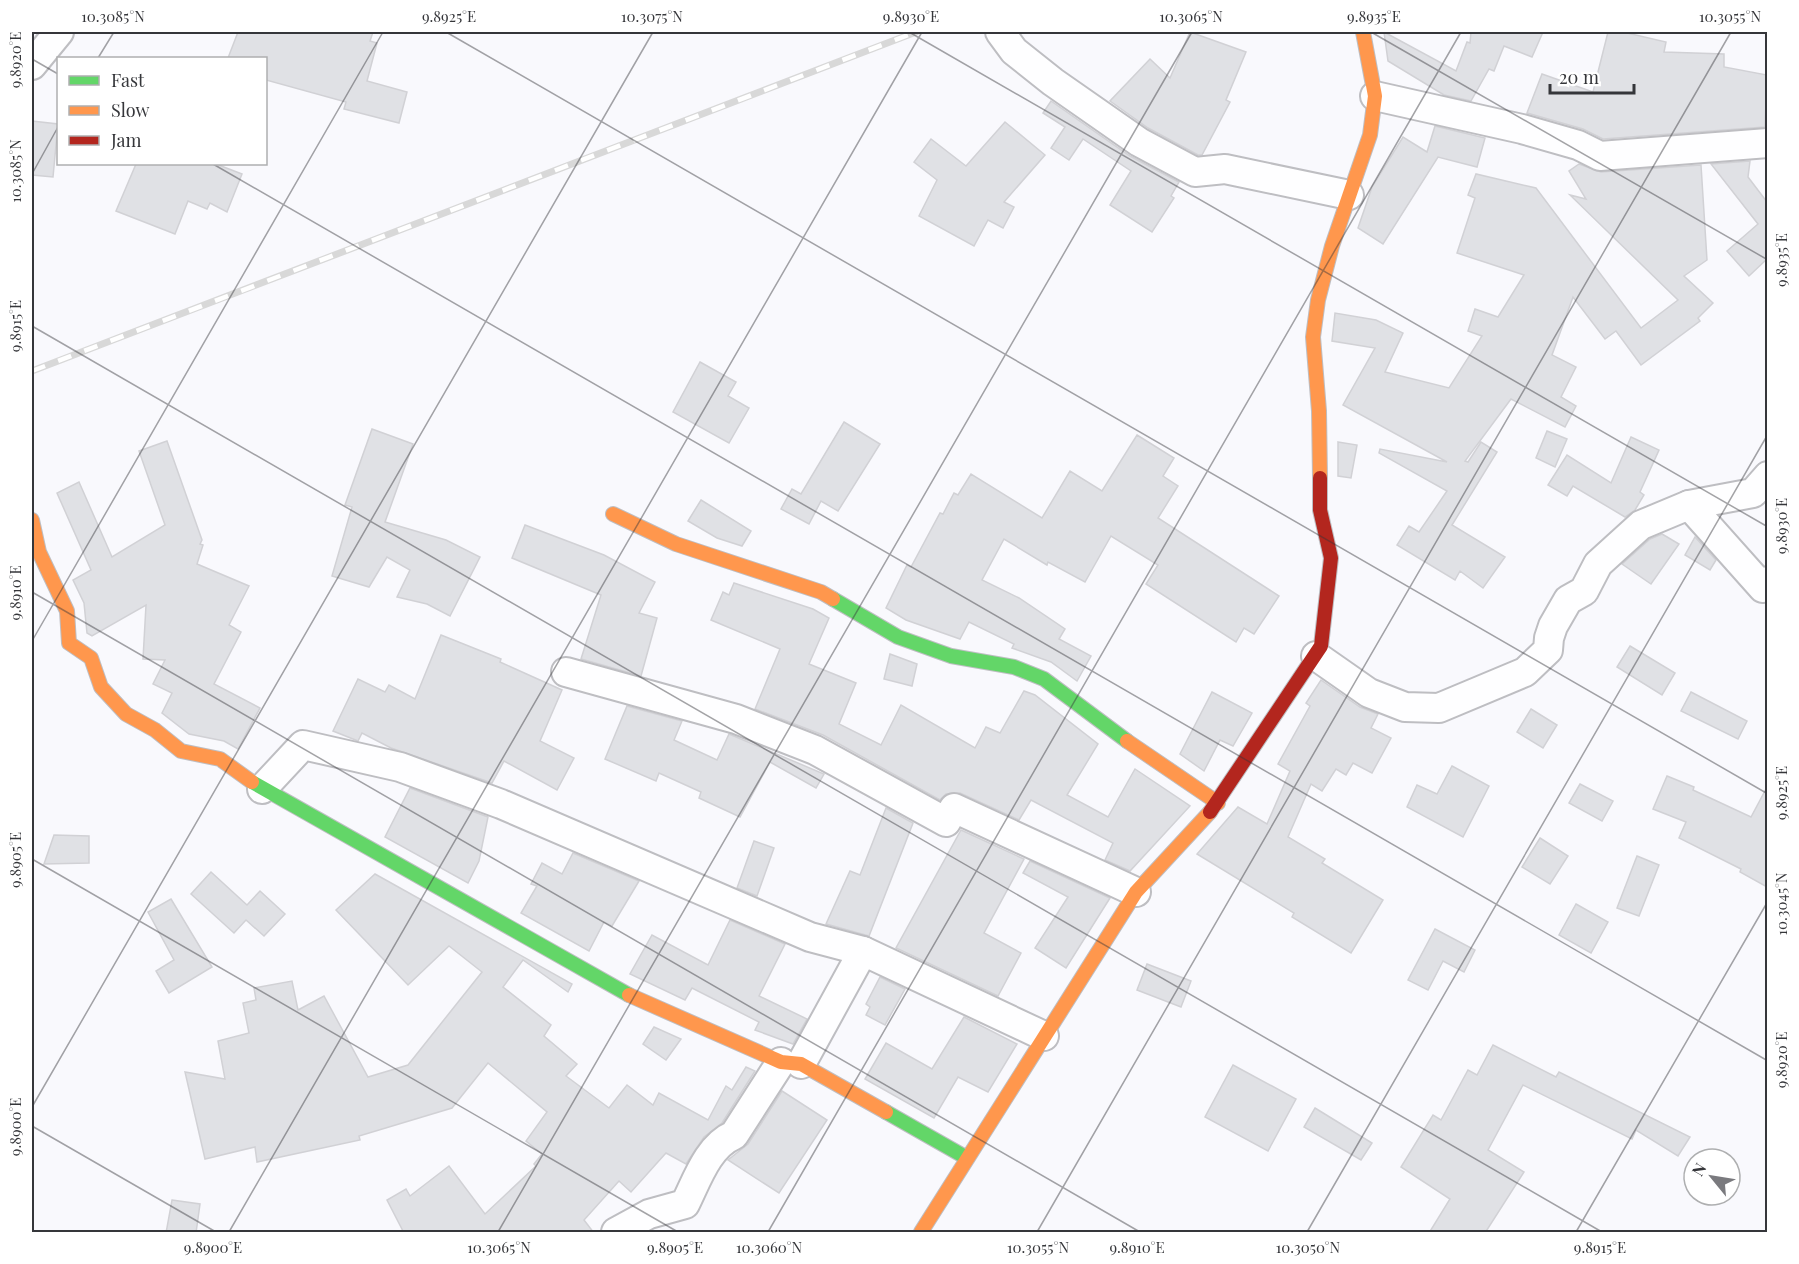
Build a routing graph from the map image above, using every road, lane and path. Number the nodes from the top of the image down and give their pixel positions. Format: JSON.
{"nodes":[{"id":1,"x":59,"y":32,"type":"edge"},
{"id":2,"x":1000,"y":32,"type":"edge"},
{"id":3,"x":1363,"y":32,"type":"edge"},
{"id":4,"x":32,"y":65,"type":"edge"},
{"id":5,"x":1375,"y":96,"type":"junction"},
{"id":6,"x":1767,"y":143,"type":"edge"},
{"id":7,"x":1348,"y":195,"type":"junction"},
{"id":8,"x":1767,"y":476,"type":"edge"},
{"id":9,"x":1689,"y":505,"type":"junction"},
{"id":10,"x":613,"y":514,"type":"dead end"},
{"id":11,"x":32,"y":520,"type":"edge"},
{"id":12,"x":1767,"y":581,"type":"edge"},
{"id":13,"x":1316,"y":656,"type":"junction"},
{"id":14,"x":566,"y":672,"type":"dead end"},
{"id":15,"x":262,"y":789,"type":"junction"},
{"id":16,"x":1218,"y":803,"type":"junction"},
{"id":17,"x":1136,"y":892,"type":"junction"},
{"id":18,"x":863,"y":951,"type":"junction"},
{"id":19,"x":1044,"y":1036,"type":"junction"},
{"id":20,"x":791,"y":1063,"type":"junction"},
{"id":21,"x":967,"y":1158,"type":"junction"},
{"id":22,"x":616,"y":1233,"type":"edge"},
{"id":23,"x":921,"y":1233,"type":"edge"}],
"edges":[{"from":1,"to":4,"type":"street"},
{"from":2,"to":7,"type":"street"},
{"from":3,"to":5,"type":"street"},
{"from":5,"to":6,"type":"street"},
{"from":5,"to":7,"type":"street"},
{"from":7,"to":13,"type":"street"},
{"from":8,"to":9,"type":"street"},
{"from":9,"to":12,"type":"street"},
{"from":9,"to":13,"type":"street"},
{"from":10,"to":16,"type":"street"},
{"from":11,"to":15,"type":"street"},
{"from":13,"to":16,"type":"street"},
{"from":14,"to":17,"type":"street"},
{"from":15,"to":18,"type":"street"},
{"from":15,"to":20,"type":"street"},
{"from":16,"to":17,"type":"street"},
{"from":17,"to":19,"type":"street"},
{"from":18,"to":19,"type":"street"},
{"from":18,"to":20,"type":"street"},
{"from":19,"to":21,"type":"street"},
{"from":20,"to":21,"type":"street"},
{"from":20,"to":22,"type":"street"},
{"from":21,"to":23,"type":"street"}]}
